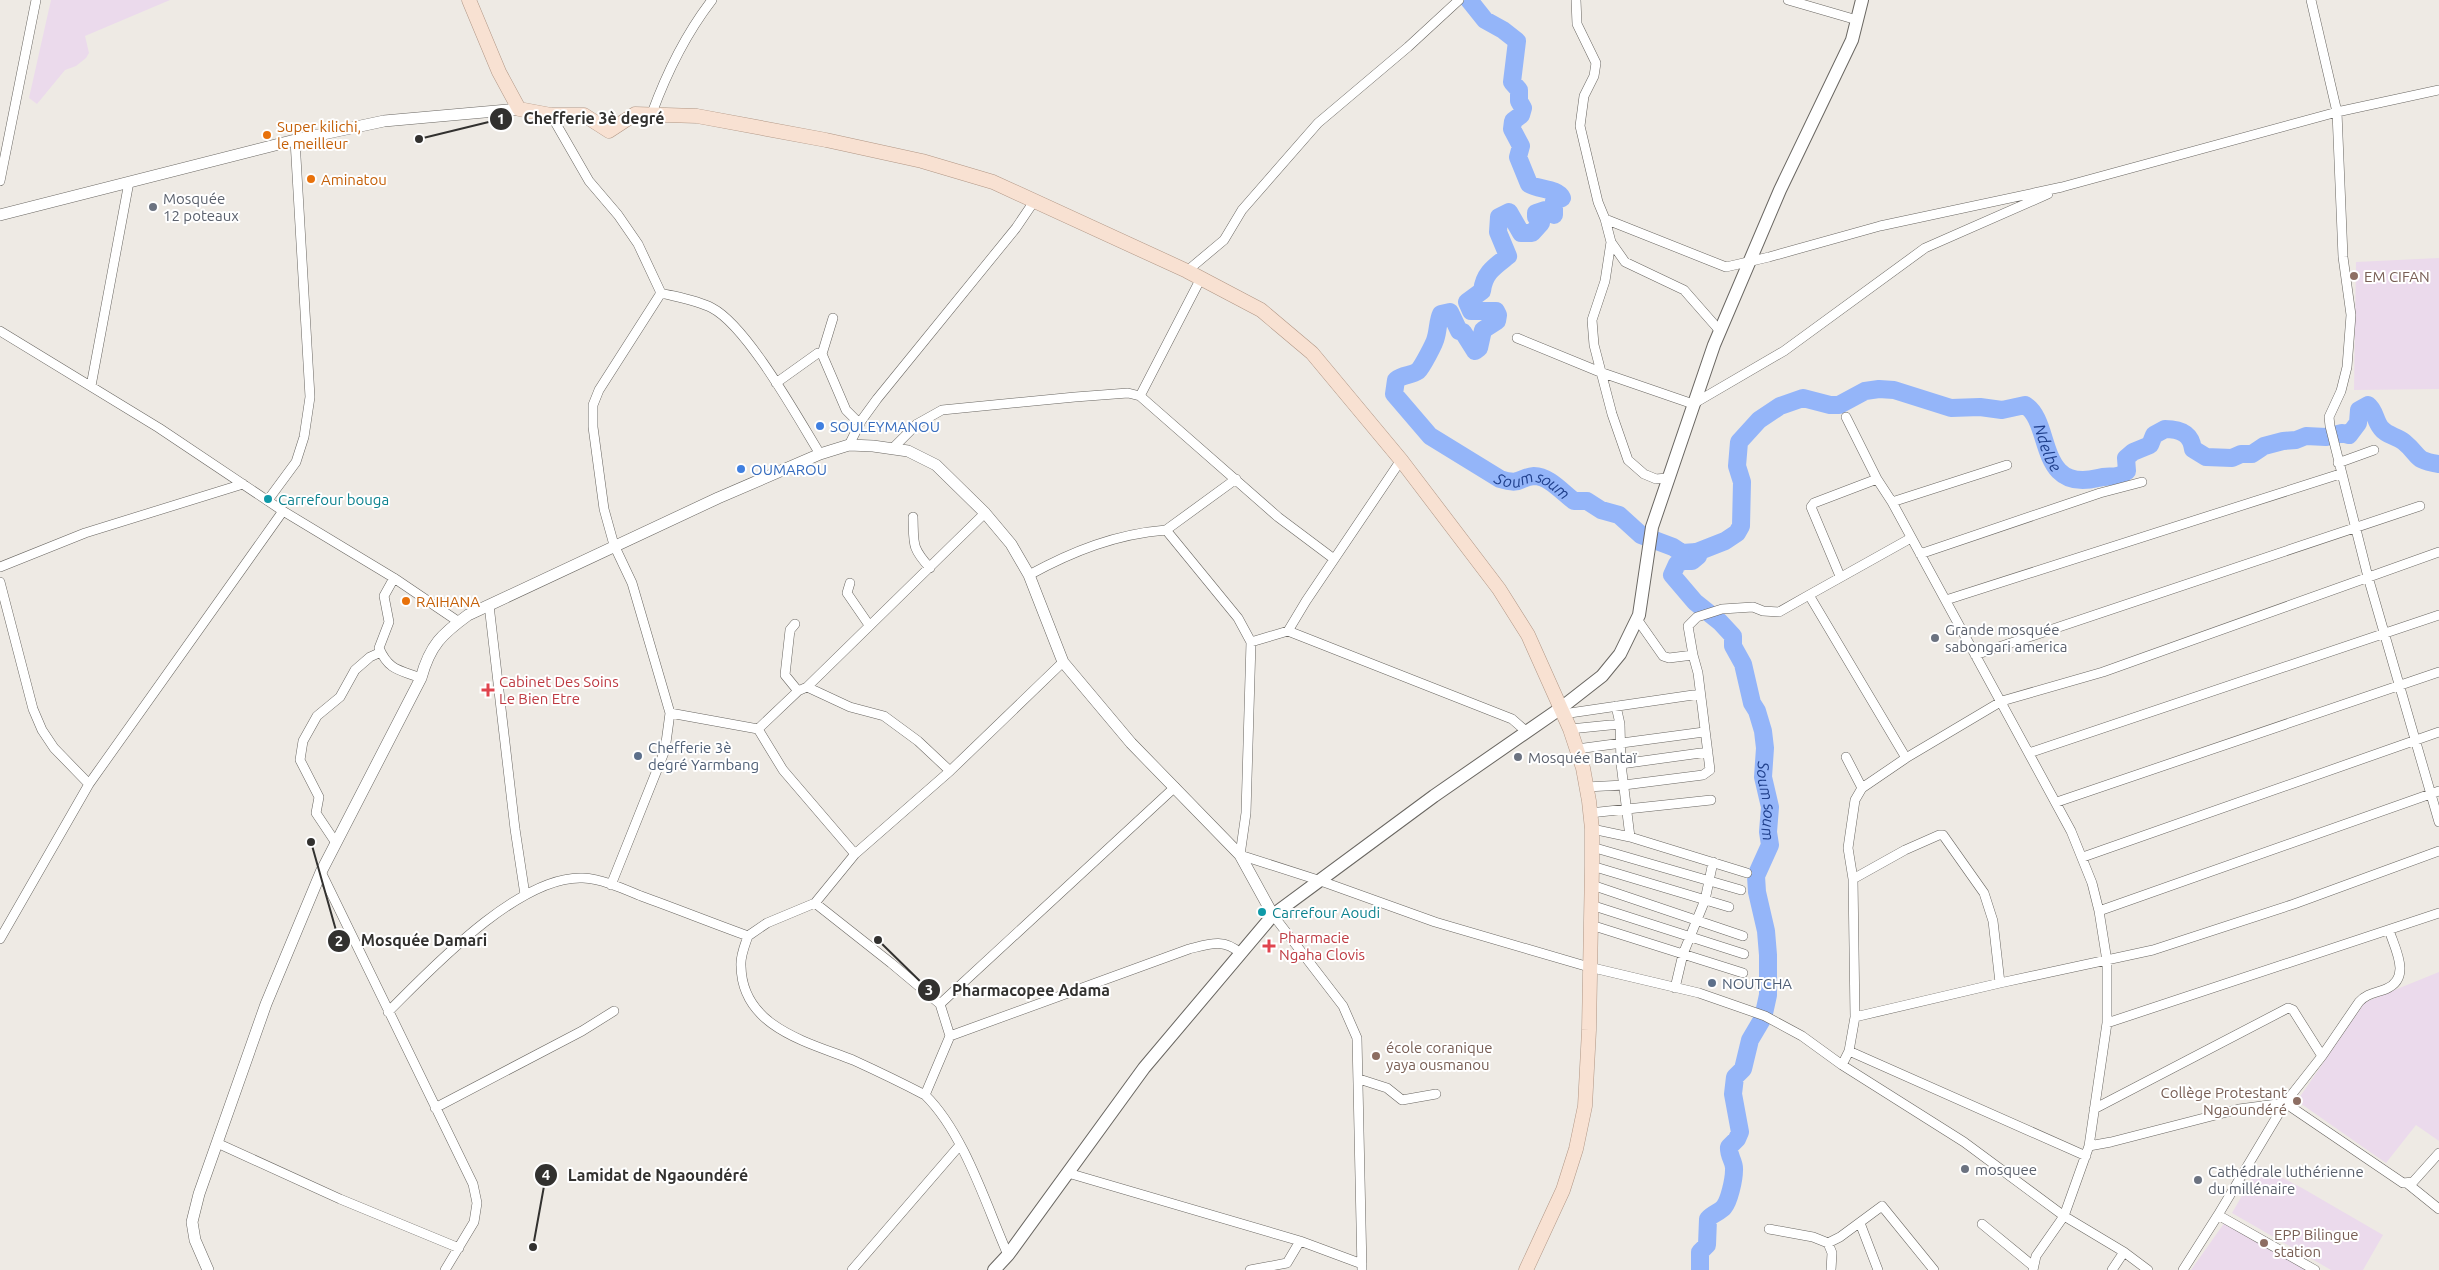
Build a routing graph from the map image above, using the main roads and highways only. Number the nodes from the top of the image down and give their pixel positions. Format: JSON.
{"nodes":[{"id":1,"x":468,"y":0,"type":"edge"},
{"id":2,"x":1862,"y":0,"type":"edge"},
{"id":3,"x":1562,"y":711,"type":"junction"},
{"id":4,"x":994,"y":1270,"type":"edge"},
{"id":5,"x":1526,"y":1270,"type":"edge"}],
"edges":[{"from":1,"to":3,"type":"main road"},
{"from":2,"to":3,"type":"main road"},
{"from":3,"to":4,"type":"main road"},
{"from":3,"to":5,"type":"main road"}]}
